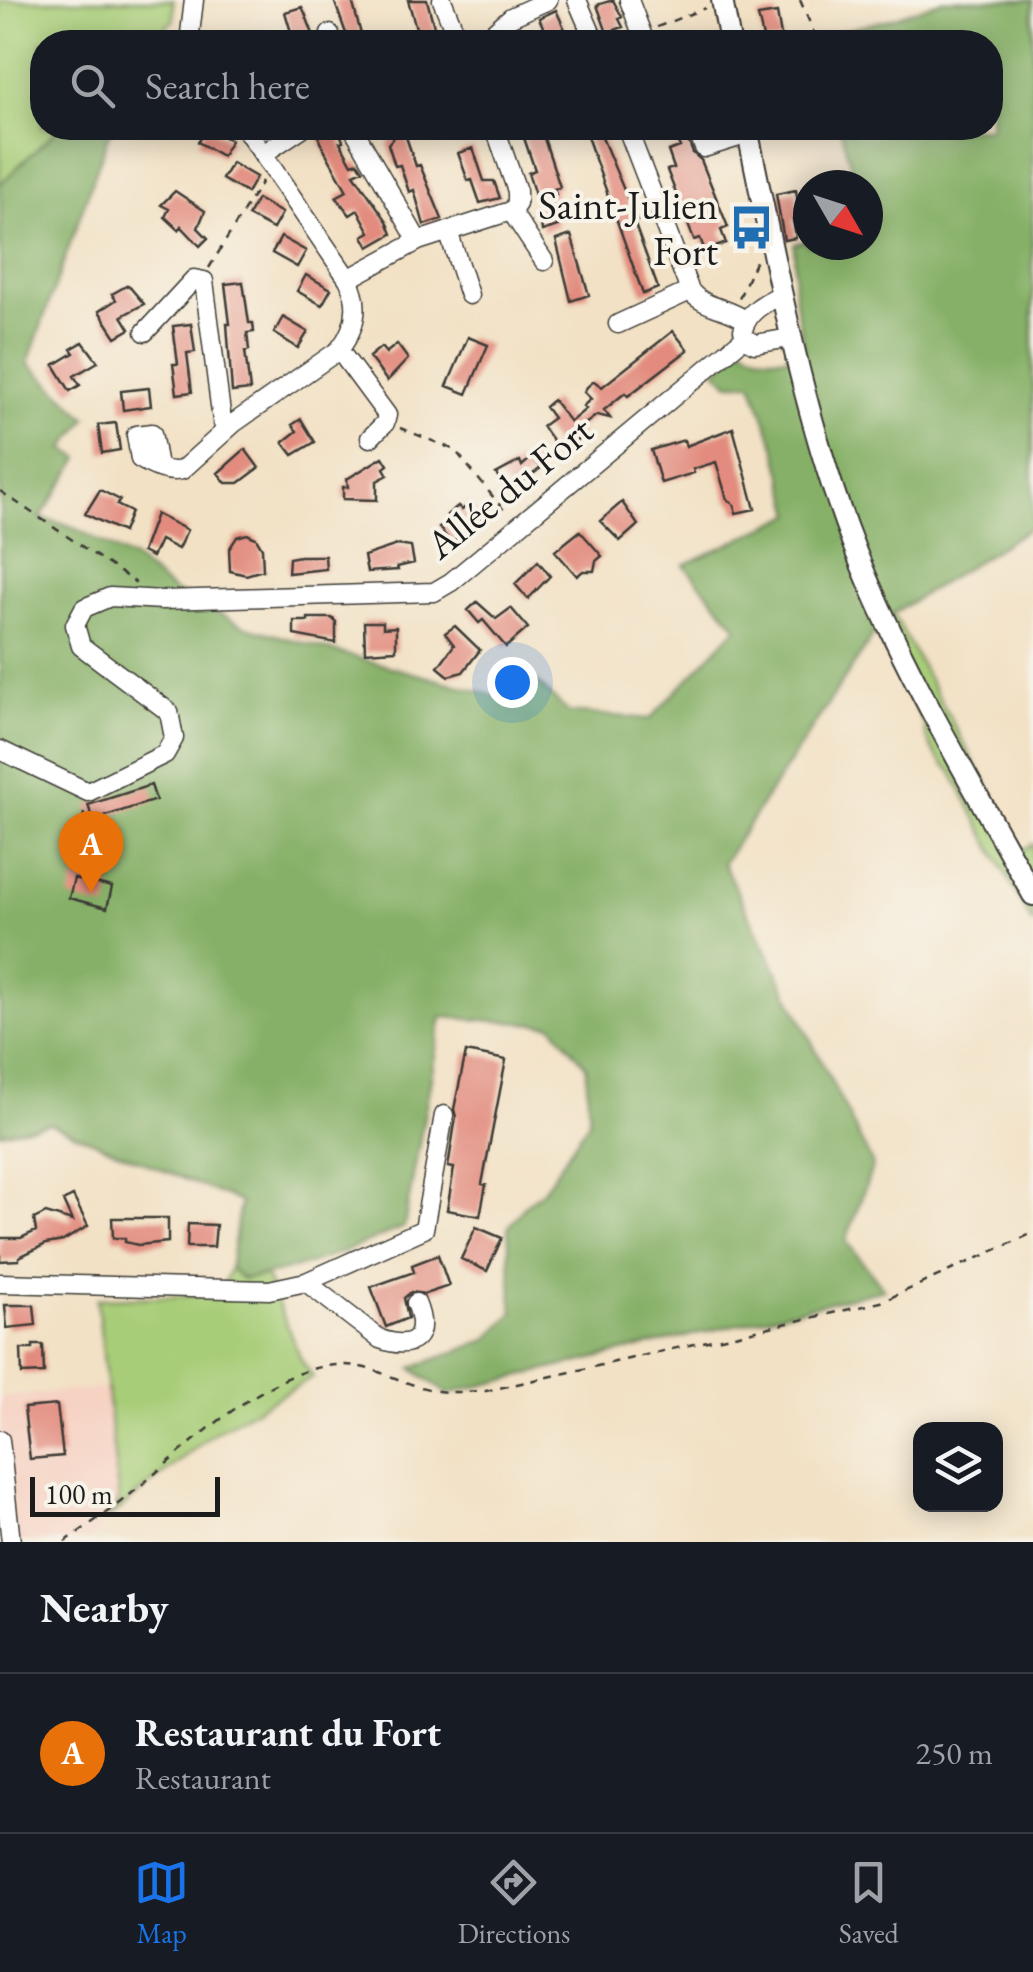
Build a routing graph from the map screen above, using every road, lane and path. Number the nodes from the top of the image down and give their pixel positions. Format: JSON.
{"nodes":[{"id":1,"x":194,"y":0,"type":"edge"},
{"id":2,"x":442,"y":0,"type":"edge"},
{"id":3,"x":548,"y":0,"type":"edge"},
{"id":4,"x":577,"y":0,"type":"edge"},
{"id":5,"x":628,"y":0,"type":"edge"},
{"id":6,"x":800,"y":0,"type":"edge"},
{"id":7,"x":722,"y":1,"type":"edge"},
{"id":8,"x":190,"y":30,"type":"edge"},
{"id":9,"x":454,"y":30,"type":"edge"},
{"id":10,"x":495,"y":30,"type":"edge"},
{"id":11,"x":590,"y":30,"type":"edge"},
{"id":12,"x":640,"y":30,"type":"edge"},
{"id":13,"x":658,"y":30,"type":"edge"},
{"id":14,"x":728,"y":30,"type":"edge"},
{"id":15,"x":813,"y":30,"type":"edge"},
{"id":16,"x":253,"y":140,"type":"edge"},
{"id":17,"x":284,"y":140,"type":"edge"},
{"id":18,"x":360,"y":140,"type":"edge"},
{"id":19,"x":499,"y":140,"type":"edge"},
{"id":20,"x":632,"y":140,"type":"edge"},
{"id":21,"x":701,"y":140,"type":"edge"},
{"id":22,"x":725,"y":140,"type":"edge"},
{"id":23,"x":750,"y":140,"type":"edge"},
{"id":24,"x":262,"y":154,"type":"junction"},
{"id":25,"x":274,"y":170,"type":"junction"},
{"id":26,"x":511,"y":211,"type":"junction"},
{"id":27,"x":448,"y":232,"type":"junction"},
{"id":28,"x":770,"y":240,"type":"junction"},
{"id":29,"x":418,"y":241,"type":"junction"},
{"id":30,"x":544,"y":260,"type":"dead end"},
{"id":31,"x":200,"y":278,"type":"junction"},
{"id":32,"x":348,"y":278,"type":"junction"},
{"id":33,"x":690,"y":290,"type":"junction"},
{"id":34,"x":468,"y":295,"type":"dead end"},
{"id":35,"x":781,"y":295,"type":"junction"},
{"id":36,"x":618,"y":324,"type":"dead end"},
{"id":37,"x":741,"y":324,"type":"junction"},
{"id":38,"x":145,"y":332,"type":"dead end"},
{"id":39,"x":790,"y":338,"type":"junction"},
{"id":40,"x":339,"y":350,"type":"junction"},
{"id":41,"x":387,"y":415,"type":"junction"},
{"id":42,"x":226,"y":430,"type":"junction"},
{"id":43,"x":370,"y":438,"type":"dead end"},
{"id":44,"x":158,"y":466,"type":"dead end"},
{"id":45,"x":0,"y":491,"type":"edge"},
{"id":46,"x":517,"y":527,"type":"junction"},
{"id":47,"x":163,"y":600,"type":"junction"},
{"id":48,"x":0,"y":750,"type":"edge"},
{"id":49,"x":88,"y":792,"type":"junction"},
{"id":50,"x":73,"y":868,"type":"dead end"},
{"id":51,"x":1033,"y":895,"type":"edge"},
{"id":52,"x":444,"y":1116,"type":"dead end"},
{"id":53,"x":1033,"y":1233,"type":"edge"},
{"id":54,"x":306,"y":1282,"type":"junction"},
{"id":55,"x":0,"y":1283,"type":"edge"},
{"id":56,"x":416,"y":1303,"type":"dead end"},
{"id":57,"x":0,"y":1440,"type":"edge"},
{"id":58,"x":10,"y":1542,"type":"edge"},
{"id":59,"x":64,"y":1542,"type":"edge"}],
"edges":[{"from":1,"to":8,"type":"street"},
{"from":2,"to":9,"type":"street"},
{"from":3,"to":10,"type":"street"},
{"from":4,"to":11,"type":"street"},
{"from":5,"to":12,"type":"street"},
{"from":6,"to":15,"type":"path"},
{"from":7,"to":13,"type":"path"},
{"from":7,"to":14,"type":"main road"},
{"from":16,"to":24,"type":"street"},
{"from":17,"to":24,"type":"street"},
{"from":18,"to":29,"type":"street"},
{"from":19,"to":26,"type":"street"},
{"from":20,"to":33,"type":"street"},
{"from":21,"to":22,"type":"street"},
{"from":23,"to":28,"type":"main road"},
{"from":24,"to":25,"type":"street"},
{"from":25,"to":31,"type":"path"},
{"from":25,"to":32,"type":"street"},
{"from":26,"to":27,"type":"street"},
{"from":26,"to":30,"type":"street"},
{"from":27,"to":29,"type":"street"},
{"from":27,"to":34,"type":"street"},
{"from":28,"to":35,"type":"main road"},
{"from":28,"to":37,"type":"path"},
{"from":29,"to":32,"type":"street"},
{"from":31,"to":38,"type":"street"},
{"from":31,"to":42,"type":"street"},
{"from":32,"to":40,"type":"street"},
{"from":33,"to":36,"type":"street"},
{"from":33,"to":37,"type":"street"},
{"from":35,"to":37,"type":"street","name":"Allée du Fort"},
{"from":35,"to":39,"type":"main road"},
{"from":37,"to":39,"type":"street"},
{"from":37,"to":46,"type":"street","name":"Allée du Fort"},
{"from":39,"to":51,"type":"main road"},
{"from":40,"to":41,"type":"street"},
{"from":40,"to":42,"type":"street"},
{"from":41,"to":43,"type":"street"},
{"from":41,"to":46,"type":"path"},
{"from":42,"to":44,"type":"street"},
{"from":45,"to":47,"type":"path"},
{"from":46,"to":47,"type":"street","name":"Allée du Fort"},
{"from":47,"to":49,"type":"street","name":"Allée du Fort"},
{"from":48,"to":49,"type":"street"},
{"from":49,"to":50,"type":"path"},
{"from":52,"to":54,"type":"street"},
{"from":53,"to":59,"type":"path"},
{"from":54,"to":55,"type":"street"},
{"from":54,"to":56,"type":"street"},
{"from":57,"to":58,"type":"street"}]}
